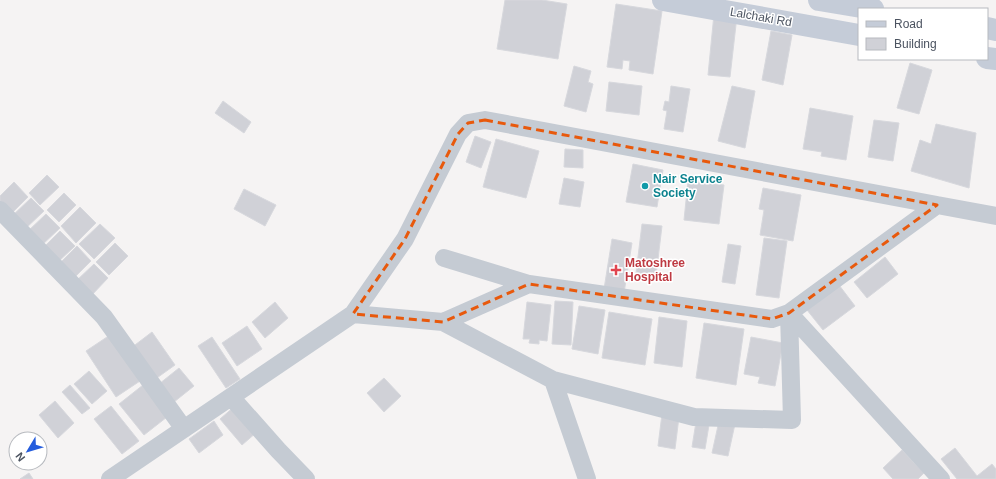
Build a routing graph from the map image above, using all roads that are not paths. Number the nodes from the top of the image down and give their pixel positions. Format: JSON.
{"nodes":[{"id":1,"x":663,"y":0,"type":"edge"},
{"id":2,"x":819,"y":0,"type":"edge"},
{"id":3,"x":752,"y":8,"type":"edge"},
{"id":4,"x":866,"y":8,"type":"edge"},
{"id":5,"x":858,"y":35,"type":"edge"},
{"id":6,"x":937,"y":205,"type":"junction"},
{"id":7,"x":0,"y":210,"type":"edge"},
{"id":8,"x":996,"y":216,"type":"edge"},
{"id":9,"x":444,"y":258,"type":"dead end"},
{"id":10,"x":529,"y":284,"type":"junction"},
{"id":11,"x":789,"y":313,"type":"junction"},
{"id":12,"x":352,"y":314,"type":"junction"},
{"id":13,"x":444,"y":322,"type":"junction"},
{"id":14,"x":553,"y":380,"type":"junction"},
{"id":15,"x":231,"y":397,"type":"junction"},
{"id":16,"x":184,"y":428,"type":"junction"},
{"id":17,"x":110,"y":479,"type":"edge"},
{"id":18,"x":306,"y":479,"type":"edge"},
{"id":19,"x":587,"y":479,"type":"edge"},
{"id":20,"x":941,"y":479,"type":"edge"}],
"edges":[{"from":1,"to":3,"type":"main road","name":"Lalchaki Rd"},
{"from":2,"to":4,"type":"main road"},
{"from":3,"to":5,"type":"main road","name":"Lalchaki Rd"},
{"from":6,"to":8,"type":"street"},
{"from":6,"to":11,"type":"street"},
{"from":6,"to":12,"type":"street"},
{"from":7,"to":16,"type":"street"},
{"from":9,"to":10,"type":"street"},
{"from":10,"to":11,"type":"street"},
{"from":10,"to":13,"type":"street"},
{"from":11,"to":14,"type":"street"},
{"from":11,"to":20,"type":"street"},
{"from":12,"to":13,"type":"street"},
{"from":12,"to":15,"type":"street"},
{"from":13,"to":14,"type":"street"},
{"from":14,"to":19,"type":"street"},
{"from":15,"to":16,"type":"street"},
{"from":15,"to":18,"type":"street"},
{"from":16,"to":17,"type":"street"}]}
